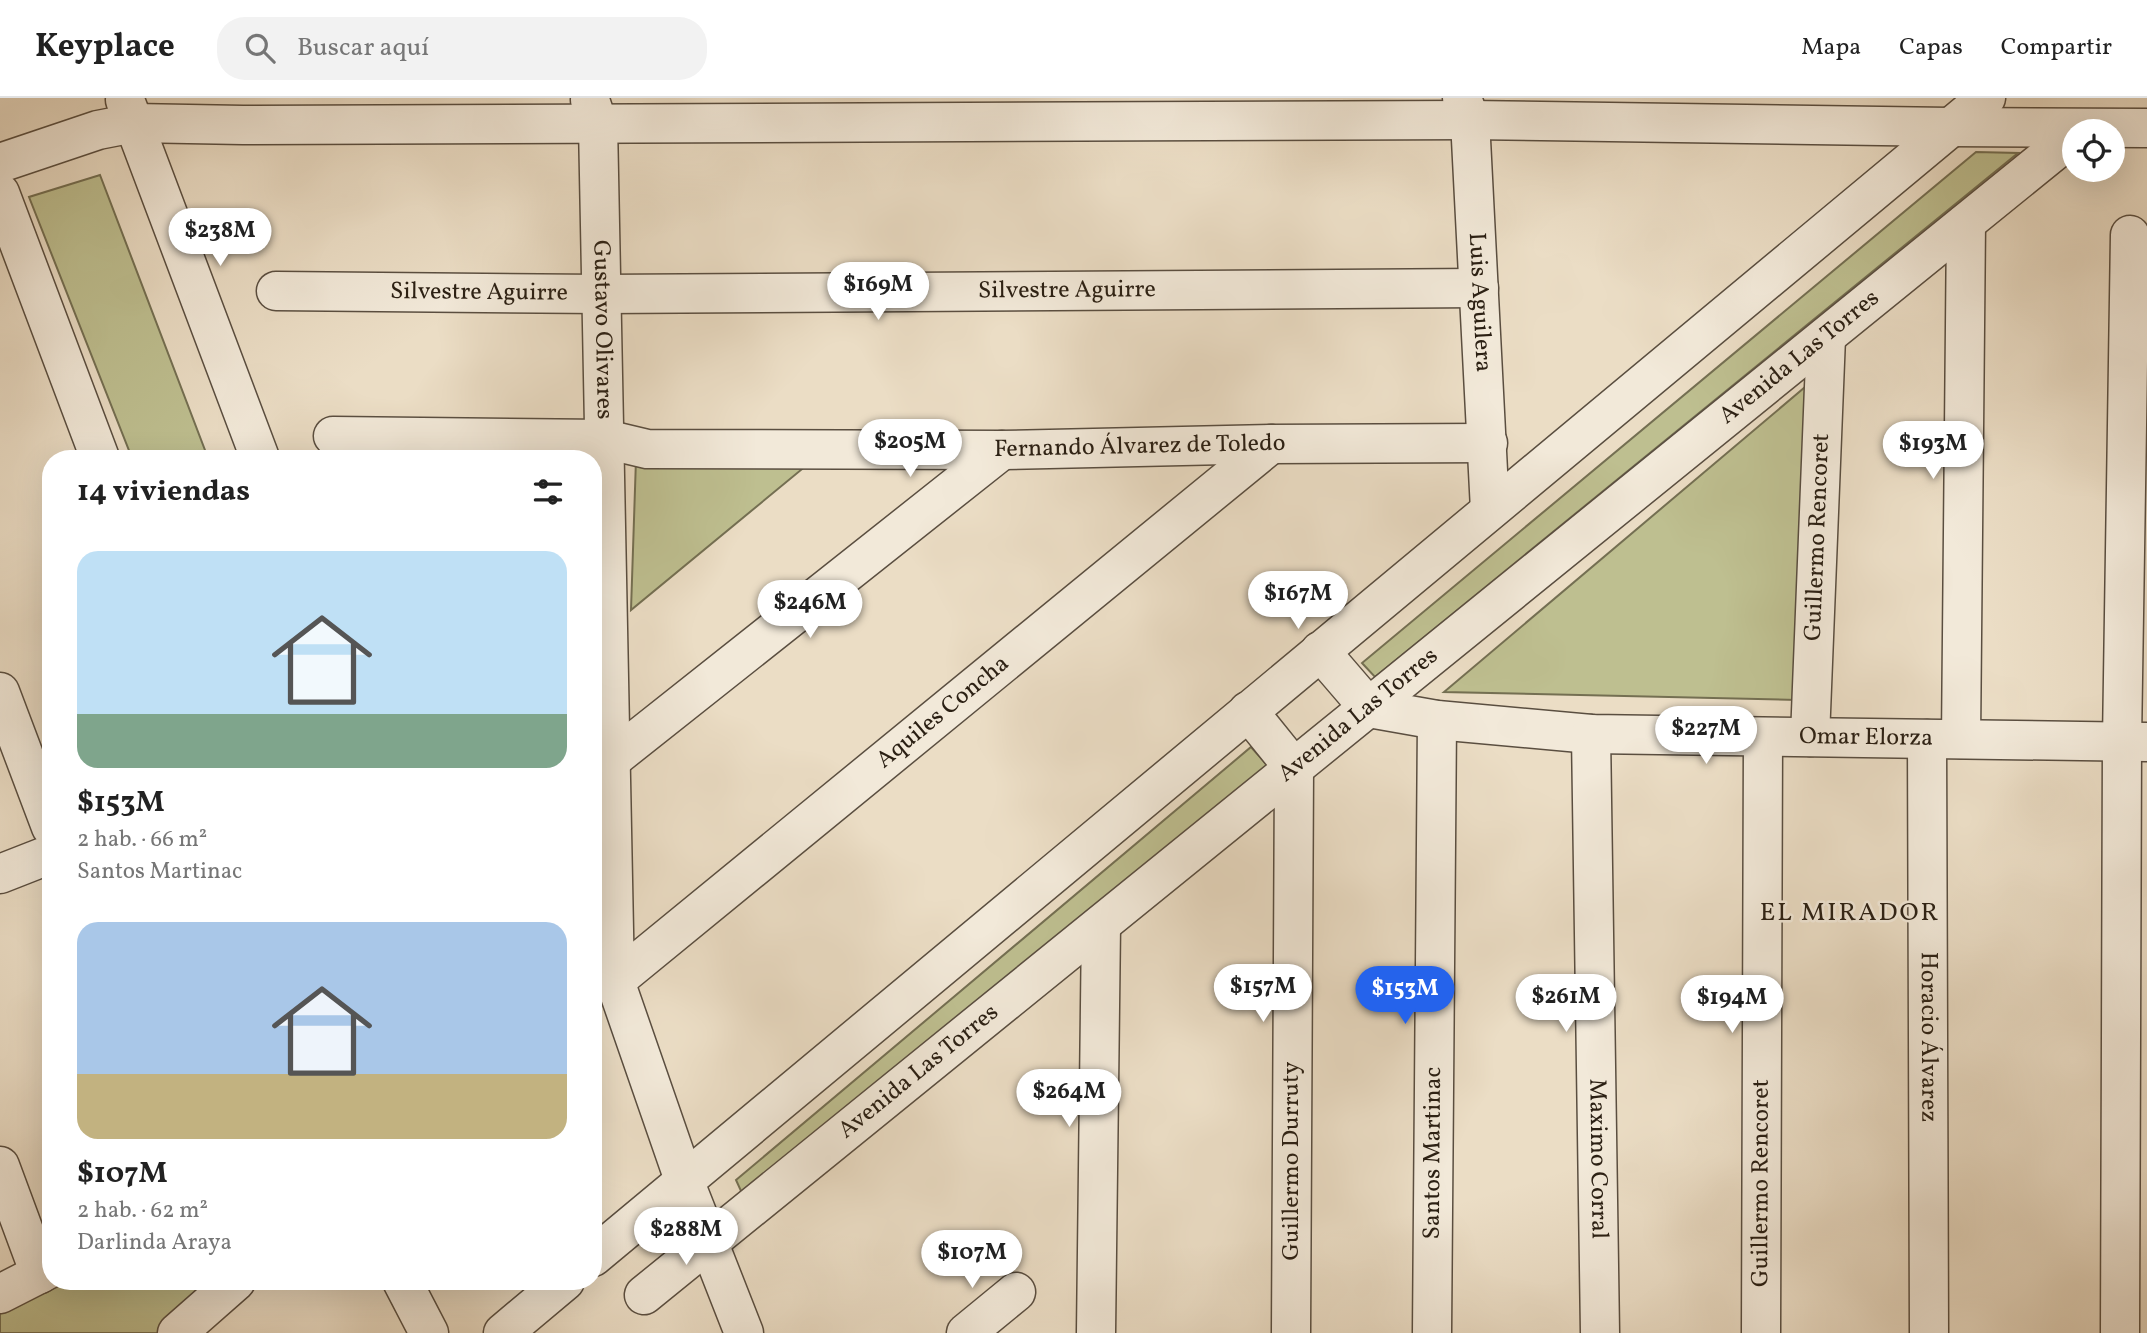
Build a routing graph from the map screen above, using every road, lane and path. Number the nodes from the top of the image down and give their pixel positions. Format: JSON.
{"nodes":[{"id":1,"x":1986,"y":98,"type":"edge"},
{"id":2,"x":2119,"y":98,"type":"edge"},
{"id":3,"x":1290,"y":109,"type":"edge"},
{"id":4,"x":1466,"y":109,"type":"edge"},
{"id":5,"x":129,"y":110,"type":"edge"},
{"id":6,"x":775,"y":110,"type":"edge"},
{"id":7,"x":929,"y":110,"type":"edge"},
{"id":8,"x":1110,"y":110,"type":"edge"},
{"id":9,"x":1656,"y":110,"type":"edge"},
{"id":10,"x":391,"y":111,"type":"edge"},
{"id":11,"x":594,"y":111,"type":"edge"},
{"id":12,"x":238,"y":112,"type":"edge"},
{"id":13,"x":1839,"y":112,"type":"edge"},
{"id":14,"x":2094,"y":119,"type":"edge"},
{"id":15,"x":1950,"y":127,"type":"junction"},
{"id":16,"x":2147,"y":128,"type":"edge"},
{"id":17,"x":2125,"y":129,"type":"edge"},
{"id":18,"x":2062,"y":130,"type":"edge"},
{"id":19,"x":2062,"y":145,"type":"edge"},
{"id":20,"x":0,"y":163,"type":"edge"},
{"id":21,"x":0,"y":194,"type":"edge"},
{"id":22,"x":1966,"y":223,"type":"junction"},
{"id":23,"x":2130,"y":235,"type":"dead end"},
{"id":24,"x":1479,"y":288,"type":"junction"},
{"id":25,"x":276,"y":291,"type":"dead end"},
{"id":26,"x":2138,"y":293,"type":"edge"},
{"id":27,"x":602,"y":294,"type":"junction"},
{"id":28,"x":1825,"y":337,"type":"junction"},
{"id":29,"x":333,"y":436,"type":"dead end"},
{"id":30,"x":605,"y":439,"type":"junction"},
{"id":31,"x":1488,"y":443,"type":"junction"},
{"id":32,"x":1271,"y":444,"type":"junction"},
{"id":33,"x":97,"y":450,"type":"edge"},
{"id":34,"x":257,"y":450,"type":"edge"},
{"id":35,"x":1002,"y":450,"type":"junction"},
{"id":36,"x":1490,"y":510,"type":"junction"},
{"id":37,"x":602,"y":526,"type":"edge"},
{"id":38,"x":1320,"y":651,"type":"junction"},
{"id":39,"x":0,"y":692,"type":"edge"},
{"id":40,"x":1369,"y":708,"type":"junction"},
{"id":41,"x":1248,"y":711,"type":"junction"},
{"id":42,"x":1437,"y":720,"type":"junction"},
{"id":43,"x":1591,"y":734,"type":"junction"},
{"id":44,"x":1763,"y":737,"type":"junction"},
{"id":45,"x":1810,"y":737,"type":"junction"},
{"id":46,"x":1944,"y":739,"type":"junction"},
{"id":47,"x":2135,"y":742,"type":"edge"},
{"id":48,"x":602,"y":761,"type":"edge"},
{"id":49,"x":1294,"y":768,"type":"junction"},
{"id":50,"x":42,"y":803,"type":"edge"},
{"id":51,"x":42,"y":858,"type":"edge"},
{"id":52,"x":0,"y":874,"type":"edge"},
{"id":53,"x":1101,"y":925,"type":"junction"},
{"id":54,"x":615,"y":981,"type":"junction"},
{"id":55,"x":0,"y":1166,"type":"edge"},
{"id":56,"x":684,"y":1180,"type":"junction"},
{"id":57,"x":709,"y":1243,"type":"junction"},
{"id":58,"x":602,"y":1249,"type":"edge"},
{"id":59,"x":42,"y":1264,"type":"edge"},
{"id":60,"x":42,"y":1273,"type":"edge"},
{"id":61,"x":226,"y":1290,"type":"edge"},
{"id":62,"x":407,"y":1290,"type":"edge"},
{"id":63,"x":554,"y":1290,"type":"edge"},
{"id":64,"x":1016,"y":1293,"type":"dead end"},
{"id":65,"x":0,"y":1294,"type":"edge"},
{"id":66,"x":644,"y":1295,"type":"dead end"},
{"id":67,"x":177,"y":1333,"type":"edge"},
{"id":68,"x":429,"y":1333,"type":"edge"},
{"id":69,"x":503,"y":1333,"type":"edge"},
{"id":70,"x":744,"y":1333,"type":"edge"},
{"id":71,"x":966,"y":1333,"type":"edge"},
{"id":72,"x":1096,"y":1333,"type":"edge"},
{"id":73,"x":1291,"y":1333,"type":"edge"},
{"id":74,"x":1432,"y":1333,"type":"edge"},
{"id":75,"x":1600,"y":1333,"type":"edge"},
{"id":76,"x":1761,"y":1333,"type":"edge"},
{"id":77,"x":1929,"y":1333,"type":"edge"},
{"id":78,"x":2120,"y":1333,"type":"edge"}],
"edges":[{"from":1,"to":15,"type":"street"},
{"from":2,"to":14,"type":"street","name":"Avenida Las Torres"},
{"from":3,"to":4,"type":"street"},
{"from":3,"to":8,"type":"street"},
{"from":4,"to":9,"type":"street"},
{"from":4,"to":24,"type":"street","name":"Luis Aguilera"},
{"from":5,"to":12,"type":"street"},
{"from":5,"to":20,"type":"street"},
{"from":5,"to":34,"type":"street"},
{"from":6,"to":7,"type":"street"},
{"from":6,"to":11,"type":"street"},
{"from":7,"to":8,"type":"street"},
{"from":9,"to":13,"type":"street"},
{"from":10,"to":11,"type":"street"},
{"from":10,"to":12,"type":"street"},
{"from":11,"to":27,"type":"street","name":"Gustavo Olivares"},
{"from":13,"to":15,"type":"street"},
{"from":15,"to":18,"type":"street"},
{"from":15,"to":36,"type":"street"},
{"from":16,"to":17,"type":"street"},
{"from":19,"to":22,"type":"street","name":"Avenida Las Torres"},
{"from":21,"to":33,"type":"street"},
{"from":22,"to":28,"type":"street","name":"Avenida Las Torres"},
{"from":22,"to":46,"type":"street","name":"Horacio Álvarez"},
{"from":23,"to":26,"type":"street"},
{"from":24,"to":27,"type":"street","name":"Silvestre Aguirre"},
{"from":24,"to":31,"type":"street","name":"Luis Aguilera"},
{"from":25,"to":27,"type":"street","name":"Silvestre Aguirre"},
{"from":26,"to":47,"type":"street"},
{"from":27,"to":30,"type":"street","name":"Gustavo Olivares"},
{"from":28,"to":40,"type":"street","name":"Avenida Las Torres"},
{"from":28,"to":45,"type":"street","name":"Guillermo Rencoret"},
{"from":29,"to":30,"type":"street","name":"Fernando Álvarez de Toledo"},
{"from":30,"to":35,"type":"street","name":"Fernando Álvarez de Toledo"},
{"from":30,"to":37,"type":"street","name":"Gustavo Olivares"},
{"from":31,"to":32,"type":"street","name":"Fernando Álvarez de Toledo"},
{"from":31,"to":36,"type":"street","name":"Luis Aguilera"},
{"from":32,"to":35,"type":"street","name":"Fernando Álvarez de Toledo"},
{"from":32,"to":54,"type":"street","name":"Aquiles Concha"},
{"from":35,"to":48,"type":"street"},
{"from":36,"to":38,"type":"street"},
{"from":38,"to":40,"type":"street"},
{"from":38,"to":41,"type":"street"},
{"from":39,"to":50,"type":"street"},
{"from":40,"to":42,"type":"street","name":"Omar Elorza"},
{"from":40,"to":49,"type":"street","name":"Avenida Las Torres"},
{"from":41,"to":49,"type":"street"},
{"from":41,"to":56,"type":"street"},
{"from":42,"to":43,"type":"street","name":"Omar Elorza"},
{"from":42,"to":74,"type":"street","name":"Santos Martinac"},
{"from":43,"to":44,"type":"street","name":"Omar Elorza"},
{"from":43,"to":75,"type":"street","name":"Maximo Corral"},
{"from":44,"to":45,"type":"street","name":"Omar Elorza"},
{"from":44,"to":76,"type":"street","name":"Guillermo Rencoret"},
{"from":45,"to":46,"type":"street","name":"Omar Elorza"},
{"from":46,"to":47,"type":"street","name":"Omar Elorza"},
{"from":46,"to":77,"type":"street","name":"Horacio Álvarez"},
{"from":47,"to":78,"type":"street"},
{"from":48,"to":54,"type":"street","name":"Gustavo Olivares"},
{"from":49,"to":53,"type":"street","name":"Avenida Las Torres"},
{"from":49,"to":73,"type":"street","name":"Guillermo Durruty"},
{"from":51,"to":52,"type":"street"},
{"from":53,"to":57,"type":"street","name":"Avenida Las Torres"},
{"from":53,"to":72,"type":"street"},
{"from":54,"to":56,"type":"street","name":"Gustavo Olivares"},
{"from":55,"to":59,"type":"street"},
{"from":56,"to":57,"type":"street","name":"Gustavo Olivares"},
{"from":56,"to":58,"type":"street"},
{"from":57,"to":66,"type":"street","name":"Avenida Las Torres"},
{"from":57,"to":70,"type":"street","name":"Gustavo Olivares"},
{"from":60,"to":65,"type":"street"},
{"from":61,"to":67,"type":"street"},
{"from":62,"to":68,"type":"street"},
{"from":63,"to":69,"type":"street"},
{"from":64,"to":71,"type":"street"}]}
